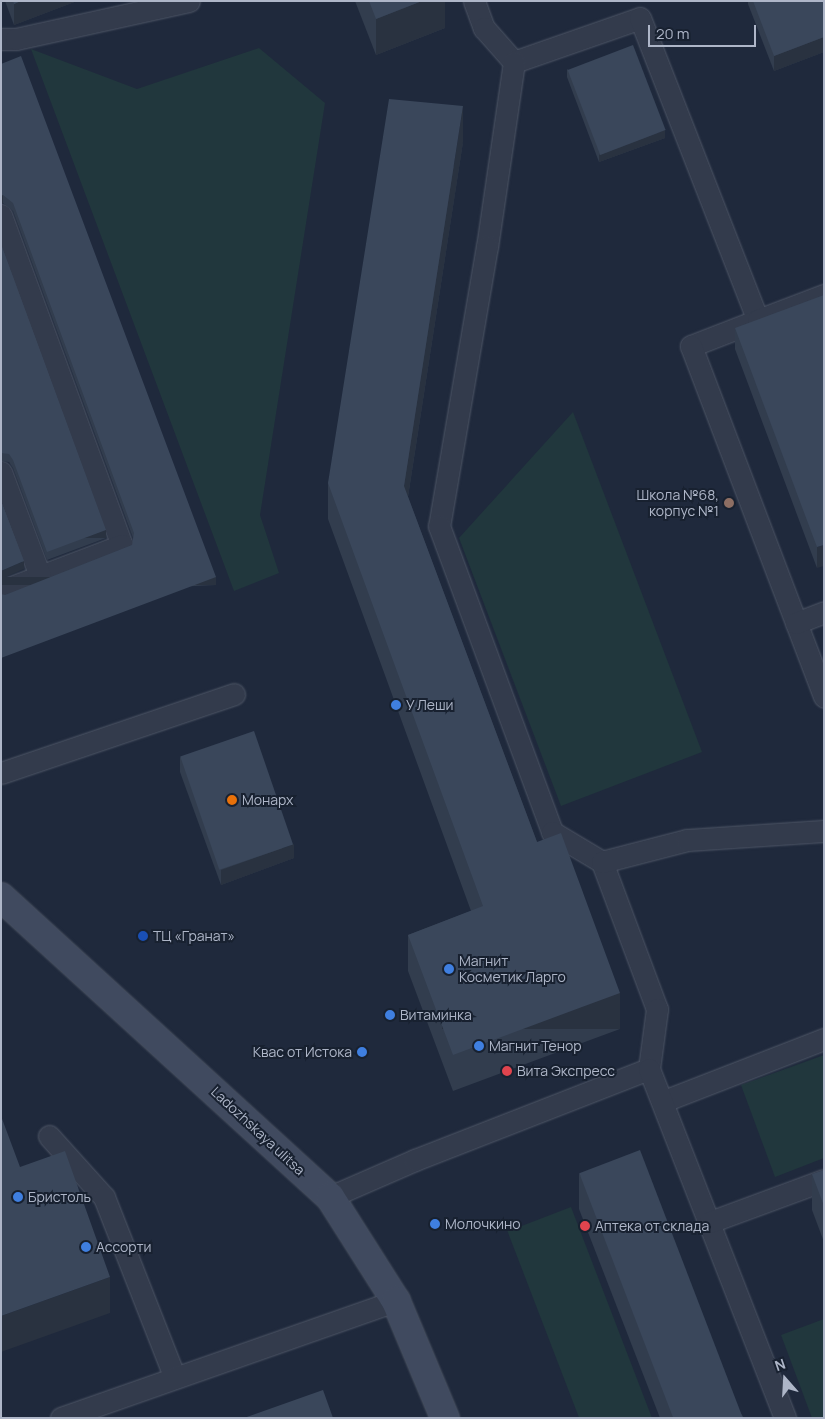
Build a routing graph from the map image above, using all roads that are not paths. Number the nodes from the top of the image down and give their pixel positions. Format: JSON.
{"nodes":[{"id":1,"x":189,"y":1,"type":"edge"},
{"id":2,"x":474,"y":1,"type":"edge"},
{"id":3,"x":1,"y":39,"type":"edge"},
{"id":4,"x":514,"y":62,"type":"junction"},
{"id":5,"x":1,"y":215,"type":"edge"},
{"id":6,"x":824,"y":295,"type":"edge"},
{"id":7,"x":758,"y":320,"type":"junction"},
{"id":8,"x":1,"y":472,"type":"edge"},
{"id":9,"x":40,"y":576,"type":"junction"},
{"id":10,"x":1,"y":591,"type":"edge"},
{"id":11,"x":824,"y":612,"type":"edge"},
{"id":12,"x":796,"y":623,"type":"junction"},
{"id":13,"x":234,"y":694,"type":"dead end"},
{"id":14,"x":824,"y":697,"type":"edge"},
{"id":15,"x":1,"y":773,"type":"edge"},
{"id":16,"x":824,"y":830,"type":"edge"},
{"id":17,"x":602,"y":862,"type":"junction"},
{"id":18,"x":1,"y":897,"type":"edge"},
{"id":19,"x":824,"y":1039,"type":"edge"},
{"id":20,"x":649,"y":1069,"type":"junction"},
{"id":21,"x":664,"y":1101,"type":"junction"},
{"id":22,"x":49,"y":1136,"type":"dead end"},
{"id":23,"x":824,"y":1180,"type":"edge"},
{"id":24,"x":330,"y":1197,"type":"junction"},
{"id":25,"x":710,"y":1222,"type":"junction"},
{"id":26,"x":396,"y":1301,"type":"junction"},
{"id":27,"x":175,"y":1378,"type":"junction"},
{"id":28,"x":61,"y":1418,"type":"edge"},
{"id":29,"x":445,"y":1418,"type":"edge"},
{"id":30,"x":785,"y":1418,"type":"edge"}],
"edges":[{"from":1,"to":3,"type":"lane"},
{"from":2,"to":4,"type":"lane"},
{"from":4,"to":7,"type":"lane"},
{"from":4,"to":17,"type":"lane"},
{"from":5,"to":9,"type":"lane"},
{"from":6,"to":7,"type":"lane"},
{"from":7,"to":12,"type":"lane"},
{"from":8,"to":9,"type":"lane"},
{"from":9,"to":10,"type":"lane"},
{"from":11,"to":12,"type":"lane"},
{"from":12,"to":14,"type":"lane"},
{"from":13,"to":15,"type":"lane"},
{"from":16,"to":17,"type":"lane"},
{"from":17,"to":20,"type":"lane"},
{"from":18,"to":24,"type":"street","name":"Ladozhskaya ulitsa"},
{"from":19,"to":21,"type":"lane"},
{"from":20,"to":21,"type":"lane"},
{"from":20,"to":24,"type":"lane"},
{"from":21,"to":25,"type":"lane"},
{"from":22,"to":27,"type":"lane"},
{"from":23,"to":25,"type":"lane"},
{"from":24,"to":26,"type":"street","name":"Ladozhskaya ulitsa"},
{"from":25,"to":30,"type":"lane"},
{"from":26,"to":27,"type":"lane"},
{"from":26,"to":29,"type":"street","name":"Ladozhskaya ulitsa"},
{"from":27,"to":28,"type":"lane"}]}
